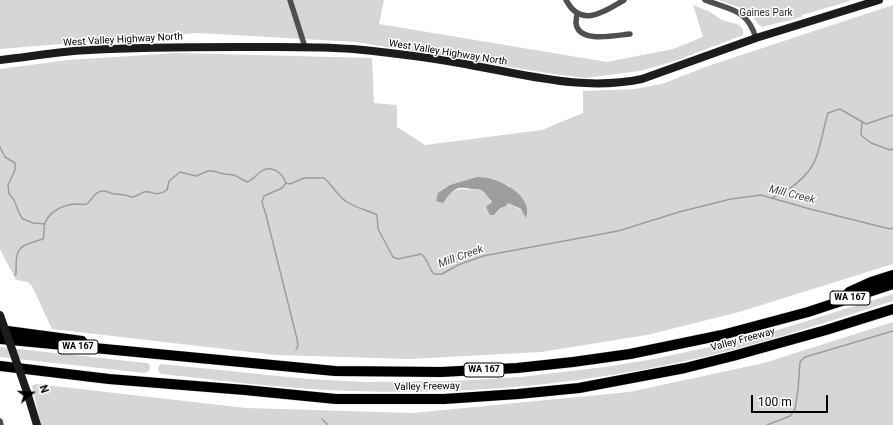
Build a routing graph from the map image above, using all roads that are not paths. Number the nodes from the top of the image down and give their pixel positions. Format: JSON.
{"nodes":[{"id":1,"x":290,"y":0,"type":"edge"},
{"id":2,"x":624,"y":0,"type":"edge"},
{"id":3,"x":705,"y":0,"type":"edge"},
{"id":4,"x":879,"y":0,"type":"edge"},
{"id":5,"x":567,"y":1,"type":"edge"},
{"id":6,"x":577,"y":13,"type":"junction"},
{"id":7,"x":630,"y":34,"type":"dead end"},
{"id":8,"x":756,"y":38,"type":"junction"},
{"id":9,"x":305,"y":47,"type":"junction"},
{"id":10,"x":0,"y":60,"type":"edge"},
{"id":11,"x":893,"y":275,"type":"edge"},
{"id":12,"x":893,"y":284,"type":"edge"},
{"id":13,"x":893,"y":309,"type":"edge"},
{"id":14,"x":808,"y":312,"type":"junction"},
{"id":15,"x":0,"y":315,"type":"edge"},
{"id":16,"x":0,"y":330,"type":"edge"},
{"id":17,"x":0,"y":340,"type":"edge"},
{"id":18,"x":155,"y":354,"type":"junction"},
{"id":19,"x":0,"y":366,"type":"edge"},
{"id":20,"x":0,"y":373,"type":"edge"},
{"id":21,"x":99,"y":378,"type":"junction"},
{"id":22,"x":0,"y":421,"type":"edge"},
{"id":23,"x":1,"y":425,"type":"edge"},
{"id":24,"x":37,"y":425,"type":"edge"}],
"edges":[{"from":1,"to":9,"type":"street"},
{"from":2,"to":6,"type":"street"},
{"from":3,"to":8,"type":"street"},
{"from":4,"to":8,"type":"main road","name":"West Valley Highway North"},
{"from":5,"to":6,"type":"street"},
{"from":6,"to":7,"type":"street"},
{"from":8,"to":9,"type":"main road","name":"West Valley Highway North"},
{"from":9,"to":10,"type":"main road","name":"West Valley Highway North"},
{"from":11,"to":14,"type":"highway"},
{"from":12,"to":14,"type":"highway","name":"Valley Freeway","number":"WA 167"},
{"from":13,"to":21,"type":"highway","name":"Valley Freeway","number":"WA 167"},
{"from":14,"to":18,"type":"highway","name":"Valley Freeway","number":"WA 167"},
{"from":15,"to":24,"type":"main road","bridge":true},
{"from":16,"to":18,"type":"highway"},
{"from":17,"to":18,"type":"highway","name":"Valley Freeway","number":"WA 167"},
{"from":19,"to":21,"type":"highway","name":"Valley Freeway","number":"WA 167"},
{"from":20,"to":21,"type":"highway"},
{"from":22,"to":23,"type":"street"}]}
